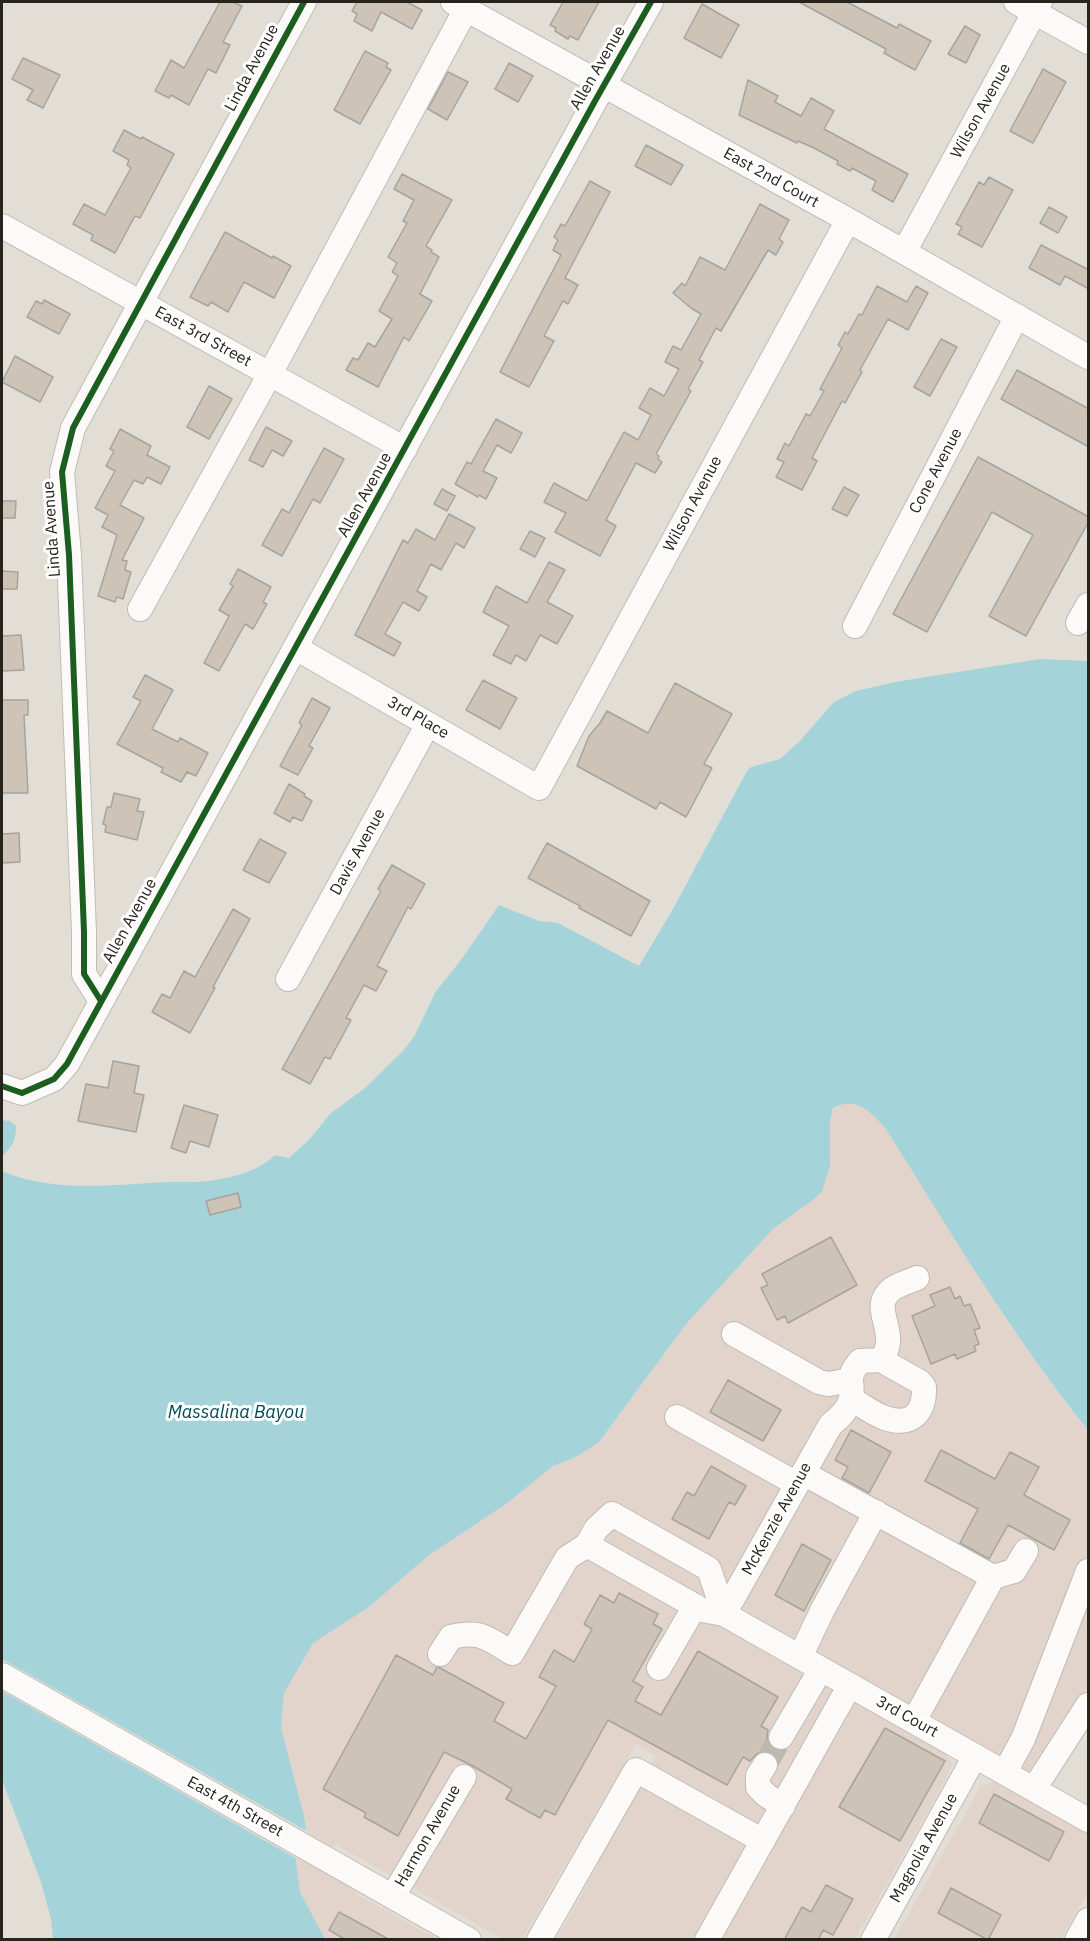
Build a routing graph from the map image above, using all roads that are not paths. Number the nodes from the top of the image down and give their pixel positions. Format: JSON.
{"nodes":[{"id":1,"x":304,"y":2,"type":"edge"},
{"id":2,"x":651,"y":2,"type":"edge"},
{"id":3,"x":459,"y":5,"type":"edge"},
{"id":4,"x":1030,"y":5,"type":"edge"},
{"id":5,"x":1089,"y":42,"type":"edge"},
{"id":6,"x":604,"y":85,"type":"junction"},
{"id":7,"x":848,"y":220,"type":"junction"},
{"id":8,"x":2,"y":226,"type":"edge"},
{"id":9,"x":904,"y":252,"type":"junction"},
{"id":10,"x":140,"y":302,"type":"junction"},
{"id":11,"x":1017,"y":316,"type":"junction"},
{"id":12,"x":1089,"y":357,"type":"edge"},
{"id":13,"x":270,"y":374,"type":"junction"},
{"id":14,"x":405,"y":449,"type":"junction"},
{"id":15,"x":140,"y":609,"type":"dead end"},
{"id":16,"x":855,"y":626,"type":"dead end"},
{"id":17,"x":296,"y":648,"type":"junction"},
{"id":18,"x":428,"y":724,"type":"junction"},
{"id":19,"x":539,"y":788,"type":"joint"},
{"id":20,"x":288,"y":979,"type":"dead end"},
{"id":21,"x":101,"y":1001,"type":"junction"},
{"id":22,"x":2,"y":1086,"type":"edge"},
{"id":23,"x":917,"y":1278,"type":"dead end"},
{"id":24,"x":734,"y":1334,"type":"dead end"},
{"id":25,"x":881,"y":1360,"type":"junction"},
{"id":26,"x":850,"y":1389,"type":"junction"},
{"id":27,"x":677,"y":1417,"type":"dead end"},
{"id":28,"x":800,"y":1479,"type":"junction"},
{"id":29,"x":876,"y":1512,"type":"junction"},
{"id":30,"x":587,"y":1545,"type":"junction"},
{"id":31,"x":1026,"y":1551,"type":"dead end"},
{"id":32,"x":993,"y":1577,"type":"junction"},
{"id":33,"x":1086,"y":1586,"type":"edge"},
{"id":34,"x":695,"y":1606,"type":"junction"},
{"id":35,"x":724,"y":1614,"type":"junction"},
{"id":36,"x":440,"y":1654,"type":"dead end"},
{"id":37,"x":810,"y":1663,"type":"junction"},
{"id":38,"x":659,"y":1668,"type":"dead end"},
{"id":39,"x":2,"y":1675,"type":"edge"},
{"id":40,"x":850,"y":1685,"type":"junction"},
{"id":41,"x":1089,"y":1705,"type":"edge"},
{"id":42,"x":914,"y":1721,"type":"junction"},
{"id":43,"x":781,"y":1737,"type":"tunnel mouth"},
{"id":44,"x":975,"y":1756,"type":"junction"},
{"id":45,"x":765,"y":1765,"type":"tunnel mouth"},
{"id":46,"x":1005,"y":1772,"type":"junction"},
{"id":47,"x":464,"y":1777,"type":"dead end"},
{"id":48,"x":1034,"y":1789,"type":"junction"},
{"id":49,"x":783,"y":1806,"type":"junction"},
{"id":50,"x":1089,"y":1820,"type":"edge"},
{"id":51,"x":763,"y":1841,"type":"junction"},
{"id":52,"x":393,"y":1896,"type":"junction"},
{"id":53,"x":1089,"y":1920,"type":"edge"},
{"id":54,"x":469,"y":1940,"type":"edge"},
{"id":55,"x":539,"y":1940,"type":"edge"},
{"id":56,"x":707,"y":1940,"type":"edge"},
{"id":57,"x":873,"y":1940,"type":"edge"},
{"id":58,"x":1077,"y":1940,"type":"edge"}],
"edges":[{"from":1,"to":10,"type":"street","name":"Linda Avenue"},
{"from":2,"to":6,"type":"street","name":"Allen Avenue"},
{"from":3,"to":6,"type":"street","name":"East 2nd Court"},
{"from":3,"to":13,"type":"street"},
{"from":4,"to":5,"type":"street"},
{"from":4,"to":9,"type":"street","name":"Wilson Avenue"},
{"from":6,"to":7,"type":"street","name":"East 2nd Court"},
{"from":6,"to":14,"type":"street","name":"Allen Avenue"},
{"from":7,"to":9,"type":"street","name":"East 2nd Court"},
{"from":7,"to":19,"type":"street","name":"Wilson Avenue"},
{"from":8,"to":10,"type":"street","name":"East 3rd Street"},
{"from":9,"to":11,"type":"street","name":"East 2nd Court"},
{"from":10,"to":13,"type":"street","name":"East 3rd Street"},
{"from":10,"to":21,"type":"street","name":"Linda Avenue"},
{"from":11,"to":12,"type":"street","name":"East 2nd Court"},
{"from":11,"to":16,"type":"street","name":"Cone Avenue"},
{"from":13,"to":14,"type":"street","name":"East 3rd Street"},
{"from":13,"to":15,"type":"street"},
{"from":14,"to":17,"type":"street","name":"Allen Avenue"},
{"from":17,"to":18,"type":"street","name":"3rd Place"},
{"from":17,"to":21,"type":"street","name":"Allen Avenue"},
{"from":18,"to":19,"type":"street","name":"3rd Place"},
{"from":18,"to":20,"type":"street","name":"Davis Avenue"},
{"from":21,"to":22,"type":"street","name":"Allen Avenue"},
{"from":23,"to":25,"type":"street"},
{"from":24,"to":26,"type":"street"},
{"from":25,"to":26,"type":"street"},
{"from":25,"to":26,"type":"street"},
{"from":26,"to":28,"type":"street","name":"McKenzie Avenue"},
{"from":27,"to":28,"type":"street"},
{"from":28,"to":29,"type":"street"},
{"from":28,"to":35,"type":"street","name":"McKenzie Avenue"},
{"from":29,"to":32,"type":"street"},
{"from":29,"to":37,"type":"street"},
{"from":30,"to":34,"type":"street","name":"3rd Court"},
{"from":30,"to":35,"type":"street"},
{"from":30,"to":36,"type":"street"},
{"from":31,"to":32,"type":"street"},
{"from":32,"to":42,"type":"street"},
{"from":33,"to":46,"type":"street"},
{"from":34,"to":35,"type":"street","name":"3rd Court"},
{"from":34,"to":38,"type":"street"},
{"from":35,"to":37,"type":"street","name":"3rd Court"},
{"from":37,"to":40,"type":"street","name":"3rd Court"},
{"from":37,"to":43,"type":"street"},
{"from":39,"to":52,"type":"street","name":"East 4th Street"},
{"from":40,"to":42,"type":"street","name":"3rd Court"},
{"from":40,"to":49,"type":"street"},
{"from":41,"to":48,"type":"street"},
{"from":42,"to":44,"type":"street","name":"3rd Court"},
{"from":44,"to":46,"type":"street","name":"3rd Court"},
{"from":44,"to":57,"type":"street","name":"Magnolia Avenue"},
{"from":45,"to":49,"type":"street"},
{"from":46,"to":48,"type":"street","name":"3rd Court"},
{"from":47,"to":52,"type":"street","name":"Harmon Avenue"},
{"from":48,"to":50,"type":"street","name":"3rd Court"},
{"from":49,"to":51,"type":"street"},
{"from":51,"to":55,"type":"street"},
{"from":51,"to":56,"type":"street"},
{"from":52,"to":54,"type":"street","name":"East 4th Street"},
{"from":53,"to":58,"type":"street"}]}
